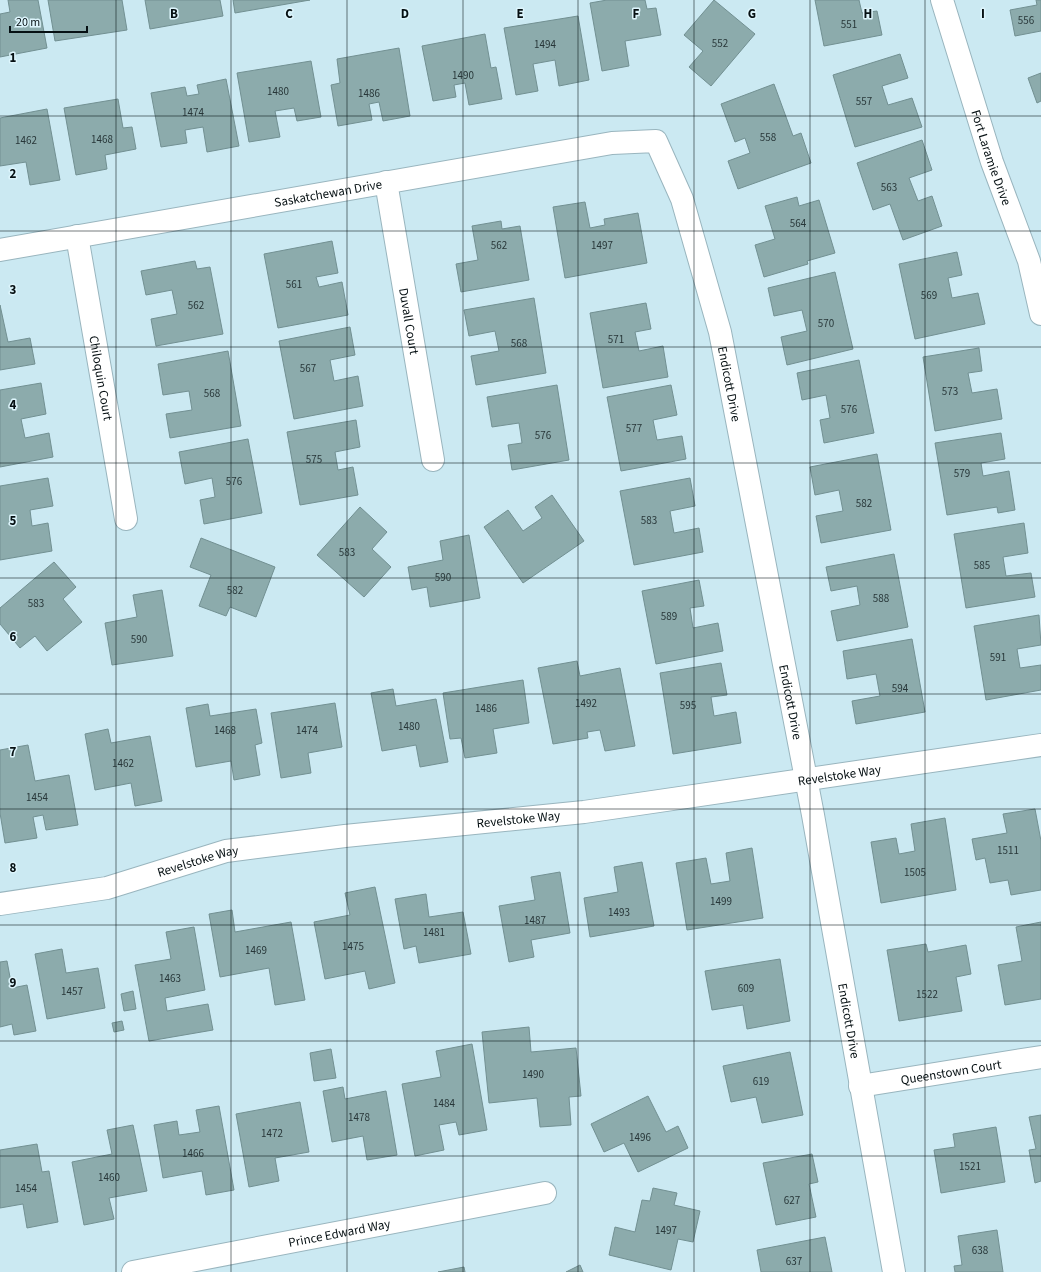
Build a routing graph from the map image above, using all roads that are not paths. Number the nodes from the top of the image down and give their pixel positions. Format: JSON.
{"nodes":[{"id":1,"x":942,"y":0,"type":"edge"},
{"id":2,"x":656,"y":141,"type":"joint"},
{"id":3,"x":386,"y":182,"type":"junction"},
{"id":4,"x":77,"y":236,"type":"junction"},
{"id":5,"x":0,"y":250,"type":"edge"},
{"id":6,"x":1040,"y":308,"type":"edge"},
{"id":7,"x":433,"y":460,"type":"dead end"},
{"id":8,"x":126,"y":519,"type":"dead end"},
{"id":9,"x":1041,"y":745,"type":"edge"},
{"id":10,"x":806,"y":781,"type":"junction"},
{"id":11,"x":0,"y":904,"type":"edge"},
{"id":12,"x":1041,"y":1058,"type":"edge"},
{"id":13,"x":860,"y":1086,"type":"junction"},
{"id":14,"x":545,"y":1193,"type":"dead end"},
{"id":15,"x":133,"y":1272,"type":"edge"},
{"id":16,"x":894,"y":1272,"type":"edge"}],
"edges":[{"from":1,"to":6,"type":"street","name":"Fort Laramie Drive"},
{"from":2,"to":3,"type":"street","name":"Saskatchewan Drive"},
{"from":2,"to":10,"type":"street","name":"Endicott Drive"},
{"from":3,"to":4,"type":"street","name":"Saskatchewan Drive"},
{"from":3,"to":7,"type":"street","name":"Duvall Court"},
{"from":4,"to":5,"type":"street","name":"Saskatchewan Drive"},
{"from":4,"to":8,"type":"street","name":"Chiloquin Court"},
{"from":9,"to":10,"type":"street","name":"Revelstoke Way"},
{"from":10,"to":11,"type":"street","name":"Revelstoke Way"},
{"from":10,"to":13,"type":"street","name":"Endicott Drive"},
{"from":12,"to":13,"type":"street","name":"Queenstown Court"},
{"from":13,"to":16,"type":"street","name":"Endicott Drive"},
{"from":14,"to":15,"type":"street","name":"Prince Edward Way"}]}
